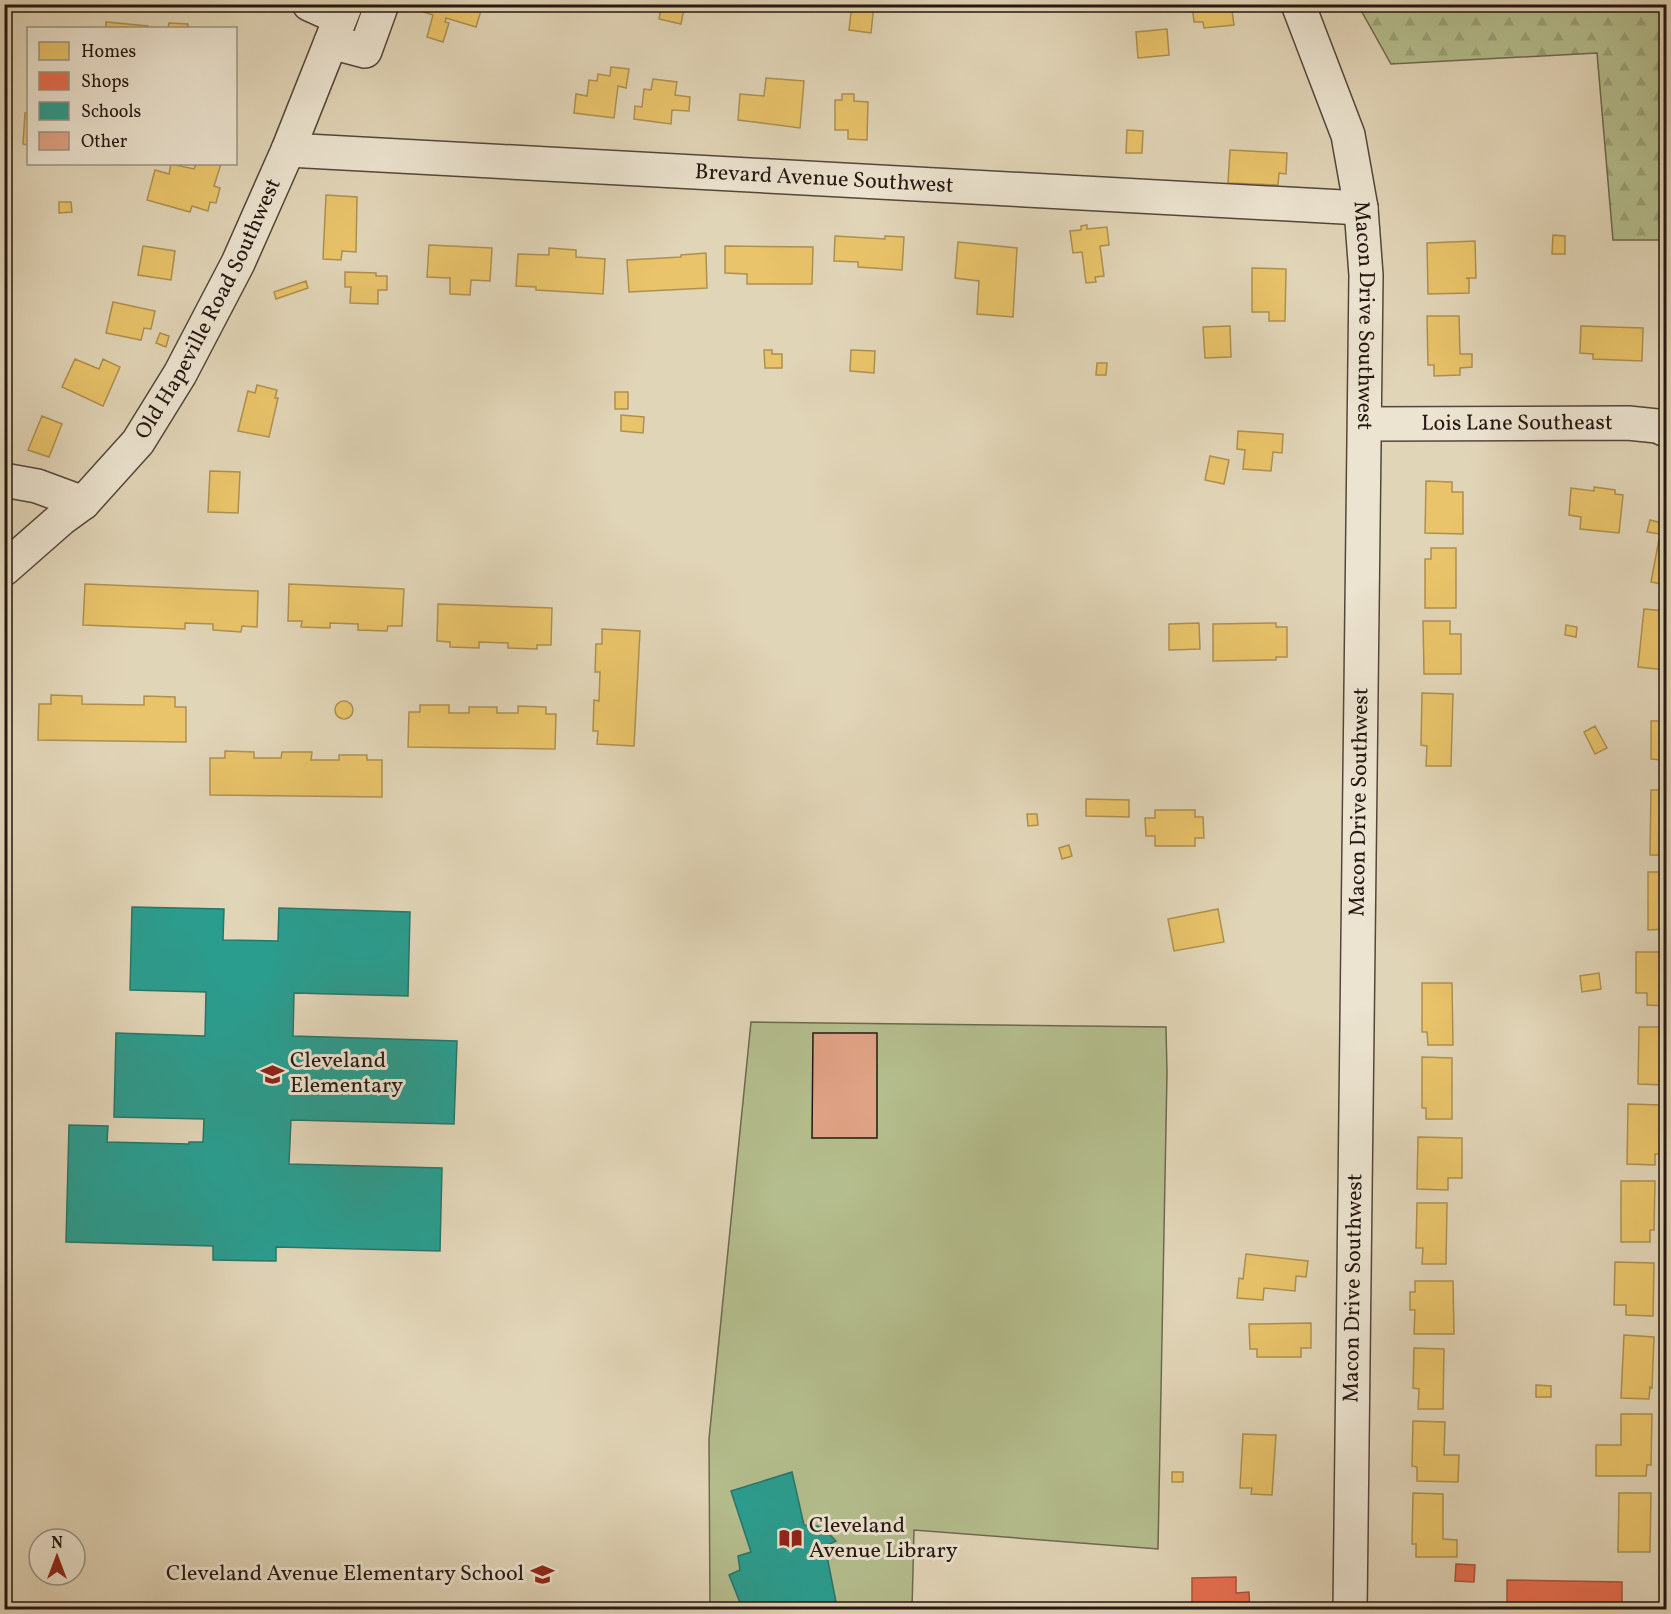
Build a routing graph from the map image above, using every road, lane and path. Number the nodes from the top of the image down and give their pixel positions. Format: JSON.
{"nodes":[{"id":1,"x":309,"y":4,"type":"edge"},
{"id":2,"x":382,"y":4,"type":"edge"},
{"id":3,"x":1298,"y":4,"type":"edge"},
{"id":4,"x":339,"y":22,"type":"edge"},
{"id":5,"x":288,"y":150,"type":"junction"},
{"id":6,"x":1361,"y":208,"type":"junction"},
{"id":7,"x":1365,"y":424,"type":"junction"},
{"id":8,"x":1666,"y":430,"type":"edge"},
{"id":9,"x":4,"y":480,"type":"edge"},
{"id":10,"x":83,"y":502,"type":"junction"},
{"id":11,"x":4,"y":569,"type":"edge"},
{"id":12,"x":1350,"y":1610,"type":"edge"}],
"edges":[{"from":1,"to":4,"type":"street"},
{"from":2,"to":4,"type":"street"},
{"from":3,"to":6,"type":"street","name":"Macon Drive Southwest"},
{"from":4,"to":5,"type":"street","name":"Old Hapeville Road Southwest"},
{"from":5,"to":6,"type":"street","name":"Brevard Avenue Southwest"},
{"from":5,"to":10,"type":"street","name":"Old Hapeville Road Southwest"},
{"from":6,"to":7,"type":"street","name":"Macon Drive Southwest"},
{"from":7,"to":8,"type":"street","name":"Lois Lane Southeast"},
{"from":7,"to":12,"type":"street","name":"Macon Drive Southwest"},
{"from":9,"to":10,"type":"street"},
{"from":10,"to":11,"type":"street","name":"Old Hapeville Road Southwest"}]}
